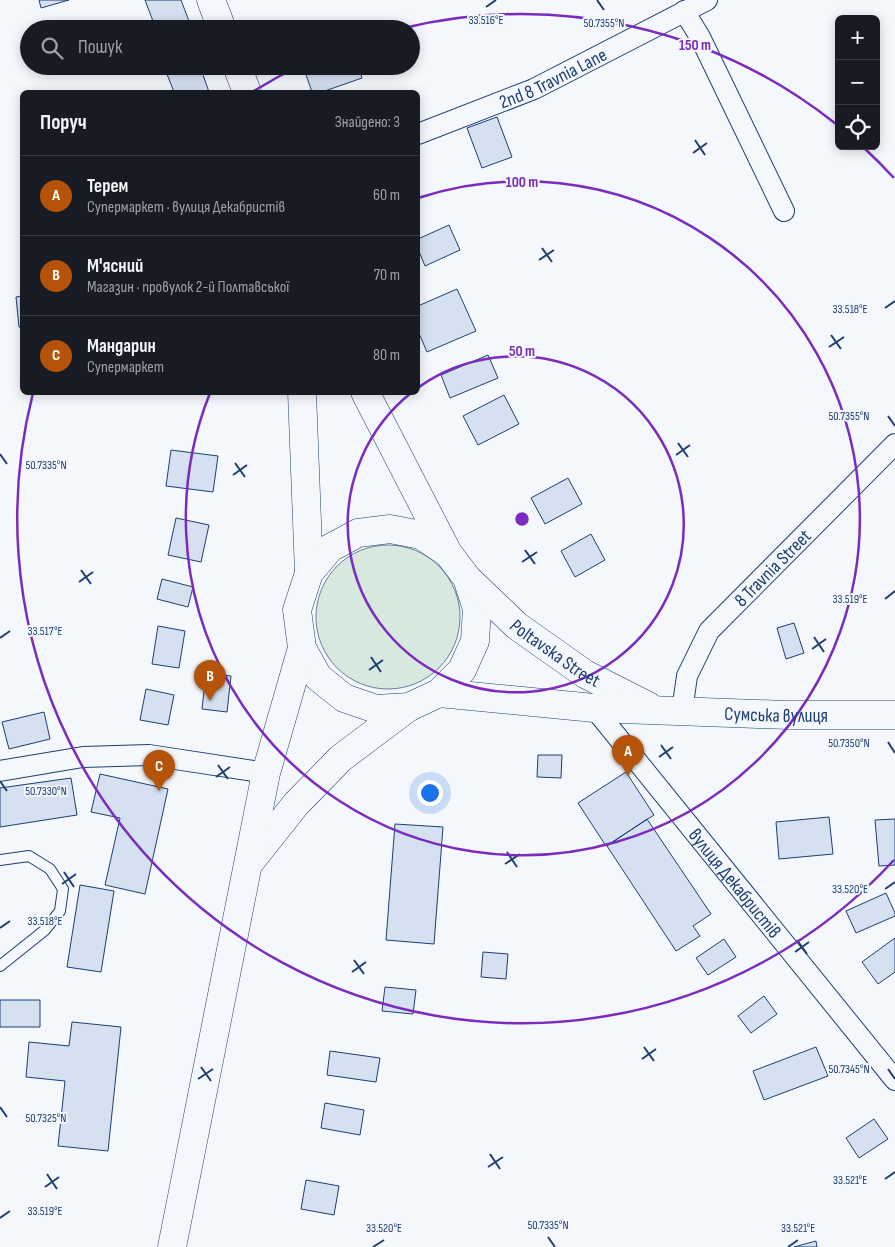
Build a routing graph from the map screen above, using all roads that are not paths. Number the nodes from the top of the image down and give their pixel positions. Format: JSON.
{"nodes":[{"id":1,"x":211,"y":0,"type":"edge"},
{"id":2,"x":707,"y":0,"type":"edge"},
{"id":3,"x":684,"y":11,"type":"junction"},
{"id":4,"x":219,"y":20,"type":"edge"},
{"id":5,"x":240,"y":75,"type":"edge"},
{"id":6,"x":246,"y":90,"type":"edge"},
{"id":7,"x":420,"y":133,"type":"edge"},
{"id":8,"x":784,"y":211,"type":"dead end"},
{"id":9,"x":302,"y":395,"type":"edge"},
{"id":10,"x":367,"y":395,"type":"edge"},
{"id":11,"x":895,"y":444,"type":"edge"},
{"id":12,"x":448,"y":553,"type":"junction"},
{"id":13,"x":309,"y":573,"type":"junction"},
{"id":14,"x":468,"y":578,"type":"junction"},
{"id":15,"x":302,"y":648,"type":"junction"},
{"id":16,"x":439,"y":693,"type":"junction"},
{"id":17,"x":409,"y":706,"type":"junction"},
{"id":18,"x":594,"y":708,"type":"junction"},
{"id":19,"x":669,"y":711,"type":"junction"},
{"id":20,"x":895,"y":715,"type":"edge"},
{"id":21,"x":0,"y":771,"type":"edge"},
{"id":22,"x":266,"y":773,"type":"junction"},
{"id":23,"x":0,"y":860,"type":"edge"},
{"id":24,"x":246,"y":867,"type":"junction"},
{"id":25,"x":0,"y":966,"type":"edge"},
{"id":26,"x":895,"y":1080,"type":"edge"},
{"id":27,"x":172,"y":1247,"type":"edge"}],
"edges":[{"from":1,"to":4,"type":"main road"},
{"from":2,"to":3,"type":"street","name":"2nd 8 Travnia Lane"},
{"from":3,"to":7,"type":"street","name":"2nd 8 Travnia Lane"},
{"from":3,"to":8,"type":"street"},
{"from":5,"to":6,"type":"main road"},
{"from":9,"to":13,"type":"main road"},
{"from":10,"to":12,"type":"main road"},
{"from":11,"to":19,"type":"street","name":"8 Travnia Street"},
{"from":12,"to":13,"type":"main road"},
{"from":12,"to":14,"type":"main road","name":"Poltavska Street"},
{"from":13,"to":15,"type":"main road"},
{"from":14,"to":16,"type":"main road"},
{"from":14,"to":19,"type":"main road","name":"Poltavska Street"},
{"from":15,"to":17,"type":"main road"},
{"from":15,"to":22,"type":"main road"},
{"from":16,"to":17,"type":"main road"},
{"from":16,"to":18,"type":"main road","name":"Сумська вулиця"},
{"from":17,"to":24,"type":"main road"},
{"from":18,"to":19,"type":"main road","name":"Сумська вулиця"},
{"from":18,"to":26,"type":"street","name":"вулиця Декабристів"},
{"from":19,"to":20,"type":"main road","name":"Сумська вулиця"},
{"from":21,"to":22,"type":"street"},
{"from":22,"to":24,"type":"main road"},
{"from":23,"to":25,"type":"lane"},
{"from":24,"to":27,"type":"main road"}]}
